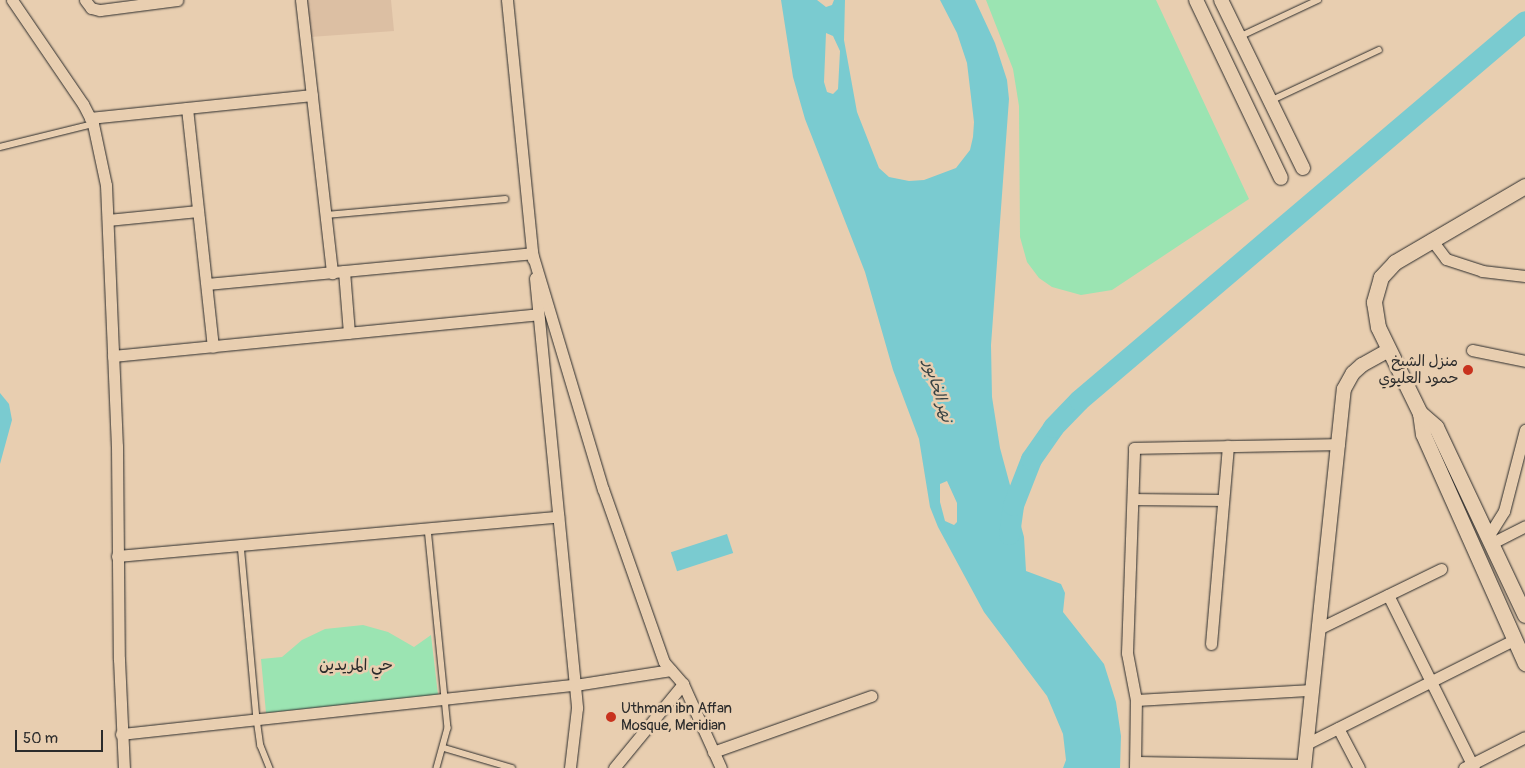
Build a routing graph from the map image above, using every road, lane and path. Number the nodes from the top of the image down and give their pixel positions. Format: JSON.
{"nodes":[{"id":1,"x":12,"y":0,"type":"edge"},
{"id":2,"x":84,"y":0,"type":"edge"},
{"id":3,"x":177,"y":0,"type":"edge"},
{"id":4,"x":301,"y":0,"type":"edge"},
{"id":5,"x":507,"y":0,"type":"edge"},
{"id":6,"x":1196,"y":0,"type":"edge"},
{"id":7,"x":1221,"y":0,"type":"edge"},
{"id":8,"x":1318,"y":0,"type":"edge"},
{"id":9,"x":1239,"y":38,"type":"junction"},
{"id":10,"x":1379,"y":50,"type":"dead end"},
{"id":11,"x":312,"y":95,"type":"junction"},
{"id":12,"x":1270,"y":101,"type":"junction"},
{"id":13,"x":187,"y":108,"type":"junction"},
{"id":14,"x":91,"y":121,"type":"junction"},
{"id":15,"x":0,"y":147,"type":"edge"},
{"id":16,"x":1303,"y":168,"type":"dead end"},
{"id":17,"x":1281,"y":178,"type":"dead end"},
{"id":18,"x":1525,"y":186,"type":"edge"},
{"id":19,"x":505,"y":199,"type":"dead end"},
{"id":20,"x":198,"y":212,"type":"junction"},
{"id":21,"x":326,"y":215,"type":"junction"},
{"id":22,"x":108,"y":220,"type":"junction"},
{"id":23,"x":1431,"y":239,"type":"junction"},
{"id":24,"x":532,"y":253,"type":"junction"},
{"id":25,"x":338,"y":272,"type":"junction"},
{"id":26,"x":1525,"y":276,"type":"edge"},
{"id":27,"x":206,"y":284,"type":"junction"},
{"id":28,"x":538,"y":314,"type":"junction"},
{"id":29,"x":349,"y":333,"type":"junction"},
{"id":30,"x":214,"y":346,"type":"junction"},
{"id":31,"x":1389,"y":350,"type":"junction"},
{"id":32,"x":1472,"y":350,"type":"dead end"},
{"id":33,"x":113,"y":356,"type":"junction"},
{"id":34,"x":1525,"y":361,"type":"edge"},
{"id":35,"x":1420,"y":413,"type":"junction"},
{"id":36,"x":1525,"y":430,"type":"edge"},
{"id":37,"x":1339,"y":444,"type":"junction"},
{"id":38,"x":1228,"y":446,"type":"junction"},
{"id":39,"x":1133,"y":500,"type":"junction"},
{"id":40,"x":1222,"y":500,"type":"junction"},
{"id":41,"x":558,"y":516,"type":"junction"},
{"id":42,"x":1525,"y":526,"type":"edge"},
{"id":43,"x":428,"y":528,"type":"junction"},
{"id":44,"x":1490,"y":540,"type":"junction"},
{"id":45,"x":240,"y":544,"type":"junction"},
{"id":46,"x":117,"y":556,"type":"junction"},
{"id":47,"x":1441,"y":569,"type":"dead end"},
{"id":48,"x":1388,"y":595,"type":"junction"},
{"id":49,"x":1525,"y":615,"type":"edge"},
{"id":50,"x":1318,"y":629,"type":"junction"},
{"id":51,"x":1514,"y":640,"type":"junction"},
{"id":52,"x":1212,"y":644,"type":"dead end"},
{"id":53,"x":1525,"y":663,"type":"edge"},
{"id":54,"x":671,"y":670,"type":"junction"},
{"id":55,"x":1431,"y":681,"type":"junction"},
{"id":56,"x":684,"y":684,"type":"junction"},
{"id":57,"x":575,"y":685,"type":"junction"},
{"id":58,"x":1312,"y":690,"type":"junction"},
{"id":59,"x":871,"y":696,"type":"dead end"},
{"id":60,"x":445,"y":699,"type":"junction"},
{"id":61,"x":1136,"y":700,"type":"junction"},
{"id":62,"x":257,"y":719,"type":"junction"},
{"id":63,"x":1338,"y":728,"type":"junction"},
{"id":64,"x":121,"y":734,"type":"junction"},
{"id":65,"x":1525,"y":737,"type":"edge"},
{"id":66,"x":1306,"y":744,"type":"junction"},
{"id":67,"x":444,"y":748,"type":"junction"},
{"id":68,"x":713,"y":752,"type":"junction"},
{"id":69,"x":1136,"y":765,"type":"edge"},
{"id":70,"x":1304,"y":766,"type":"edge"},
{"id":71,"x":267,"y":767,"type":"edge"},
{"id":72,"x":1470,"y":767,"type":"edge"},
{"id":73,"x":124,"y":768,"type":"edge"},
{"id":74,"x":436,"y":768,"type":"edge"},
{"id":75,"x":512,"y":768,"type":"edge"},
{"id":76,"x":570,"y":768,"type":"edge"},
{"id":77,"x":614,"y":768,"type":"edge"},
{"id":78,"x":721,"y":768,"type":"edge"},
{"id":79,"x":1359,"y":768,"type":"edge"}],
"edges":[{"from":1,"to":14,"type":"street"},
{"from":2,"to":3,"type":"street"},
{"from":4,"to":11,"type":"street"},
{"from":5,"to":24,"type":"street"},
{"from":6,"to":17,"type":"street"},
{"from":7,"to":9,"type":"street"},
{"from":8,"to":9,"type":"lane"},
{"from":9,"to":12,"type":"street"},
{"from":10,"to":12,"type":"lane"},
{"from":11,"to":13,"type":"street"},
{"from":11,"to":21,"type":"street"},
{"from":12,"to":16,"type":"street"},
{"from":13,"to":14,"type":"street"},
{"from":13,"to":20,"type":"street"},
{"from":14,"to":15,"type":"lane"},
{"from":14,"to":22,"type":"street"},
{"from":18,"to":23,"type":"main road"},
{"from":19,"to":21,"type":"lane"},
{"from":20,"to":22,"type":"street"},
{"from":20,"to":27,"type":"street"},
{"from":21,"to":25,"type":"street"},
{"from":22,"to":33,"type":"street"},
{"from":23,"to":26,"type":"street"},
{"from":23,"to":31,"type":"main road"},
{"from":24,"to":25,"type":"street"},
{"from":24,"to":28,"type":"street"},
{"from":24,"to":54,"type":"street"},
{"from":25,"to":27,"type":"street"},
{"from":25,"to":29,"type":"street"},
{"from":27,"to":30,"type":"street"},
{"from":28,"to":29,"type":"street"},
{"from":28,"to":41,"type":"street"},
{"from":29,"to":30,"type":"street"},
{"from":30,"to":33,"type":"street"},
{"from":31,"to":35,"type":"main road"},
{"from":31,"to":37,"type":"street"},
{"from":32,"to":34,"type":"street"},
{"from":33,"to":46,"type":"street"},
{"from":35,"to":44,"type":"main road"},
{"from":35,"to":51,"type":"main road"},
{"from":36,"to":44,"type":"street"},
{"from":37,"to":38,"type":"street"},
{"from":37,"to":50,"type":"street"},
{"from":38,"to":39,"type":"street"},
{"from":38,"to":40,"type":"street"},
{"from":39,"to":40,"type":"street"},
{"from":39,"to":61,"type":"street"},
{"from":40,"to":52,"type":"street"},
{"from":41,"to":43,"type":"street"},
{"from":41,"to":57,"type":"street"},
{"from":42,"to":44,"type":"street"},
{"from":43,"to":45,"type":"street"},
{"from":43,"to":60,"type":"lane"},
{"from":44,"to":49,"type":"main road"},
{"from":45,"to":46,"type":"street"},
{"from":45,"to":62,"type":"lane"},
{"from":46,"to":64,"type":"street"},
{"from":47,"to":48,"type":"street"},
{"from":48,"to":50,"type":"street"},
{"from":48,"to":55,"type":"street"},
{"from":50,"to":58,"type":"street"},
{"from":51,"to":53,"type":"main road"},
{"from":51,"to":55,"type":"street"},
{"from":54,"to":56,"type":"street"},
{"from":54,"to":57,"type":"street"},
{"from":55,"to":63,"type":"street"},
{"from":55,"to":72,"type":"street"},
{"from":56,"to":68,"type":"street"},
{"from":56,"to":77,"type":"street"},
{"from":57,"to":60,"type":"street"},
{"from":57,"to":76,"type":"street"},
{"from":58,"to":61,"type":"street"},
{"from":58,"to":66,"type":"street"},
{"from":59,"to":68,"type":"street"},
{"from":60,"to":62,"type":"street"},
{"from":60,"to":67,"type":"lane"},
{"from":61,"to":69,"type":"street"},
{"from":62,"to":64,"type":"street"},
{"from":62,"to":71,"type":"lane"},
{"from":63,"to":66,"type":"street"},
{"from":63,"to":79,"type":"street"},
{"from":64,"to":73,"type":"street"},
{"from":65,"to":72,"type":"street"},
{"from":66,"to":70,"type":"street"},
{"from":67,"to":74,"type":"lane"},
{"from":67,"to":75,"type":"lane"},
{"from":68,"to":78,"type":"street"},
{"from":69,"to":70,"type":"street"}]}
